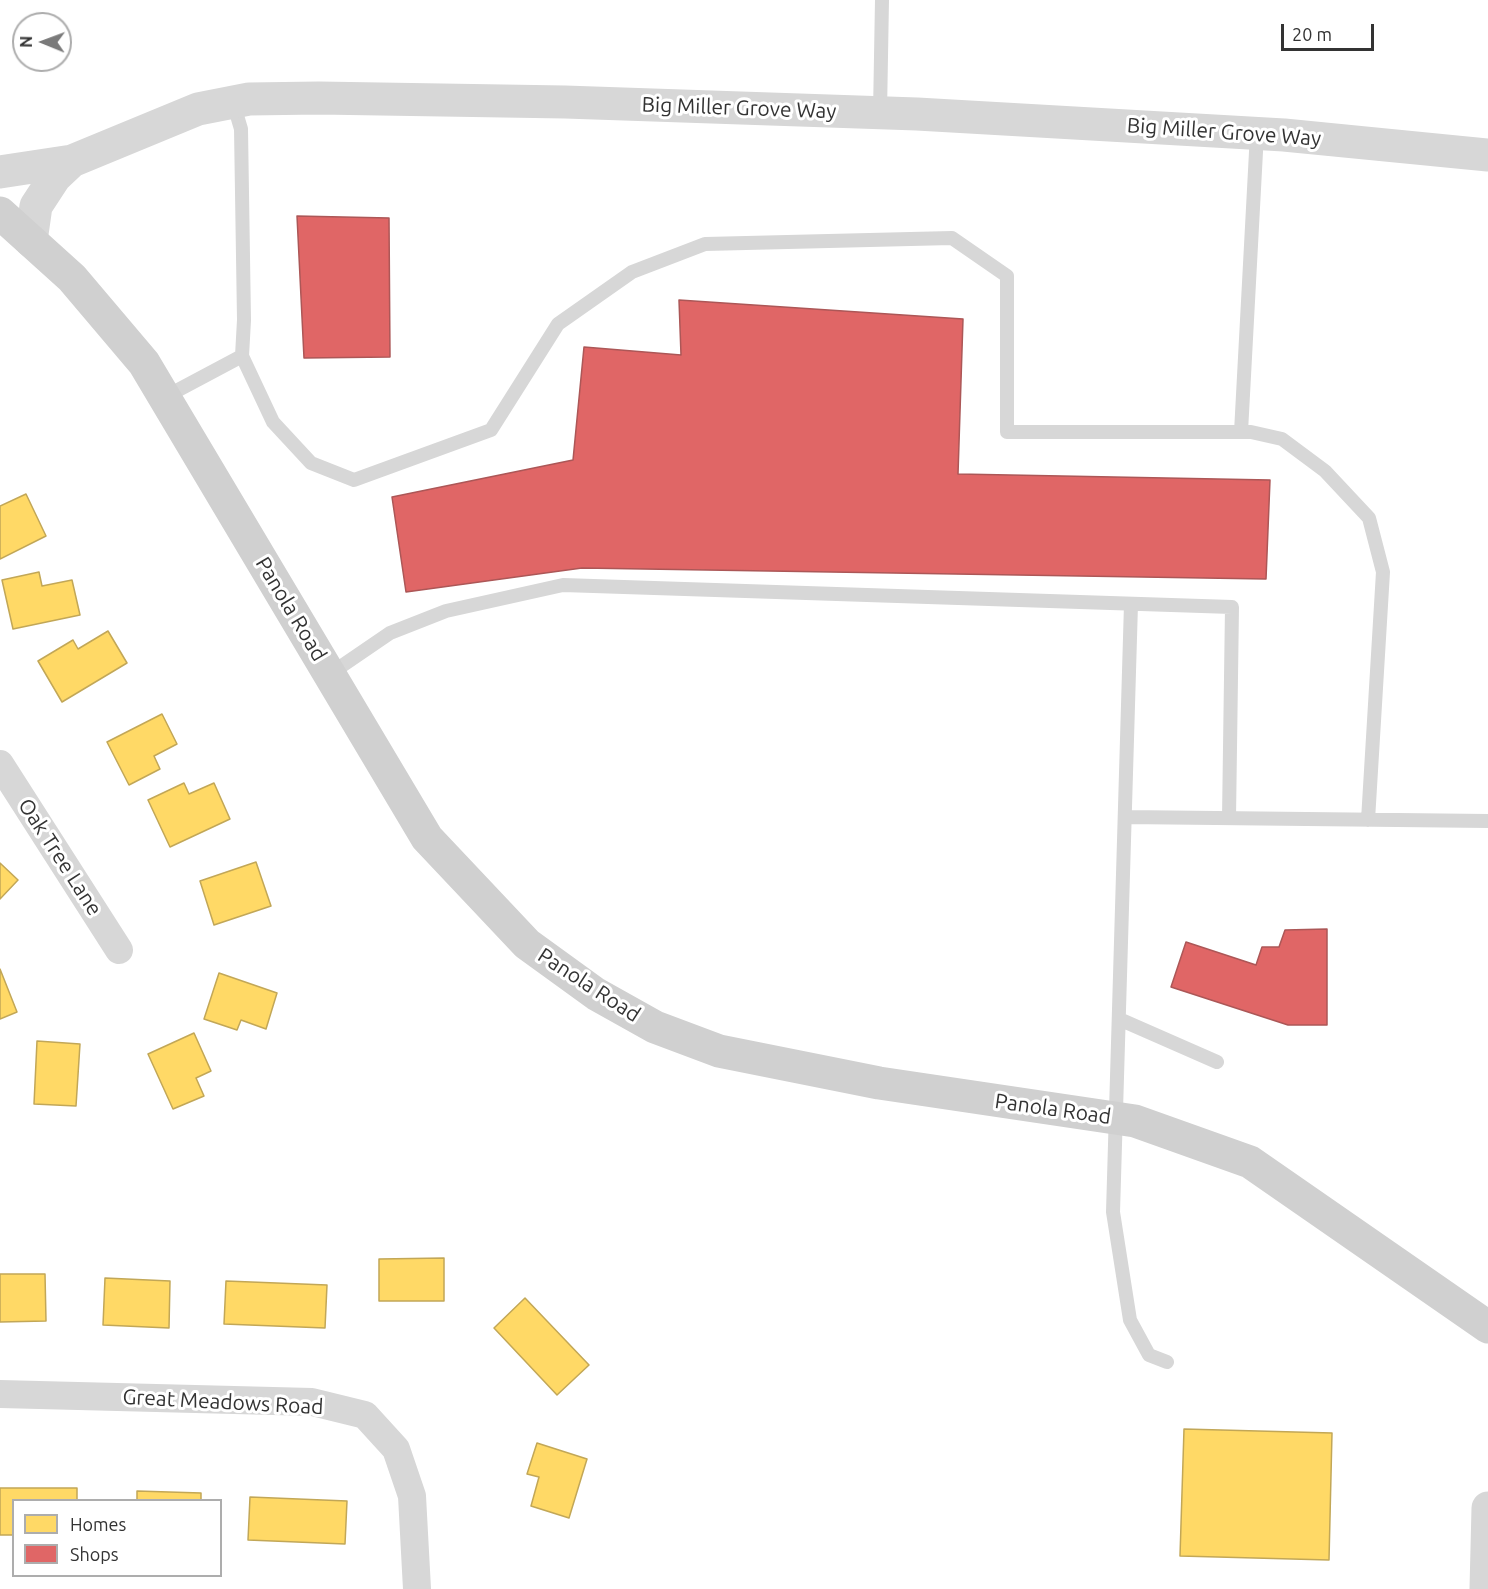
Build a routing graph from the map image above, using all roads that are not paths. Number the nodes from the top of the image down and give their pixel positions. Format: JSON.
{"nodes":[{"id":1,"x":882,"y":0,"type":"edge"},
{"id":2,"x":233,"y":102,"type":"junction"},
{"id":3,"x":880,"y":112,"type":"junction"},
{"id":4,"x":1257,"y":133,"type":"junction"},
{"id":5,"x":1488,"y":155,"type":"edge"},
{"id":6,"x":72,"y":161,"type":"junction"},
{"id":7,"x":0,"y":172,"type":"edge"},
{"id":8,"x":0,"y":213,"type":"edge"},
{"id":9,"x":31,"y":241,"type":"junction"},
{"id":10,"x":243,"y":356,"type":"junction"},
{"id":11,"x":165,"y":398,"type":"junction"},
{"id":12,"x":1241,"y":432,"type":"junction"},
{"id":13,"x":1131,"y":604,"type":"junction"},
{"id":14,"x":330,"y":674,"type":"junction"},
{"id":15,"x":0,"y":764,"type":"edge"},
{"id":16,"x":1125,"y":817,"type":"junction"},
{"id":17,"x":1229,"y":818,"type":"junction"},
{"id":18,"x":1368,"y":820,"type":"junction"},
{"id":19,"x":1488,"y":821,"type":"edge"},
{"id":20,"x":119,"y":950,"type":"dead end"},
{"id":21,"x":1119,"y":1019,"type":"junction"},
{"id":22,"x":1217,"y":1062,"type":"dead end"},
{"id":23,"x":1116,"y":1118,"type":"junction"},
{"id":24,"x":1488,"y":1327,"type":"edge"},
{"id":25,"x":1167,"y":1362,"type":"dead end"},
{"id":26,"x":0,"y":1394,"type":"edge"},
{"id":27,"x":1488,"y":1508,"type":"edge"},
{"id":28,"x":417,"y":1589,"type":"edge"},
{"id":29,"x":1486,"y":1589,"type":"edge"}],
"edges":[{"from":1,"to":3,"type":"lane"},
{"from":2,"to":3,"type":"street","name":"Big Miller Grove Way"},
{"from":2,"to":6,"type":"street","name":"Big Miller Grove Way"},
{"from":2,"to":10,"type":"lane"},
{"from":3,"to":4,"type":"street","name":"Big Miller Grove Way"},
{"from":4,"to":5,"type":"street","name":"Big Miller Grove Way"},
{"from":4,"to":12,"type":"lane"},
{"from":6,"to":7,"type":"street","name":"Big Miller Grove Way"},
{"from":6,"to":9,"type":"street"},
{"from":8,"to":9,"type":"main road","name":"Panola Road"},
{"from":9,"to":11,"type":"main road","name":"Panola Road"},
{"from":10,"to":11,"type":"lane"},
{"from":10,"to":12,"type":"lane"},
{"from":11,"to":14,"type":"main road","name":"Panola Road"},
{"from":12,"to":18,"type":"lane"},
{"from":13,"to":14,"type":"lane"},
{"from":13,"to":16,"type":"lane"},
{"from":13,"to":17,"type":"lane"},
{"from":14,"to":23,"type":"main road","name":"Panola Road"},
{"from":15,"to":20,"type":"street","name":"Oak Tree Lane"},
{"from":16,"to":17,"type":"lane"},
{"from":16,"to":21,"type":"lane"},
{"from":17,"to":18,"type":"lane"},
{"from":18,"to":19,"type":"lane"},
{"from":21,"to":22,"type":"lane"},
{"from":21,"to":23,"type":"lane"},
{"from":23,"to":24,"type":"main road","name":"Panola Road"},
{"from":23,"to":25,"type":"lane"},
{"from":26,"to":28,"type":"street","name":"Great Meadows Road"},
{"from":27,"to":29,"type":"street"}]}
